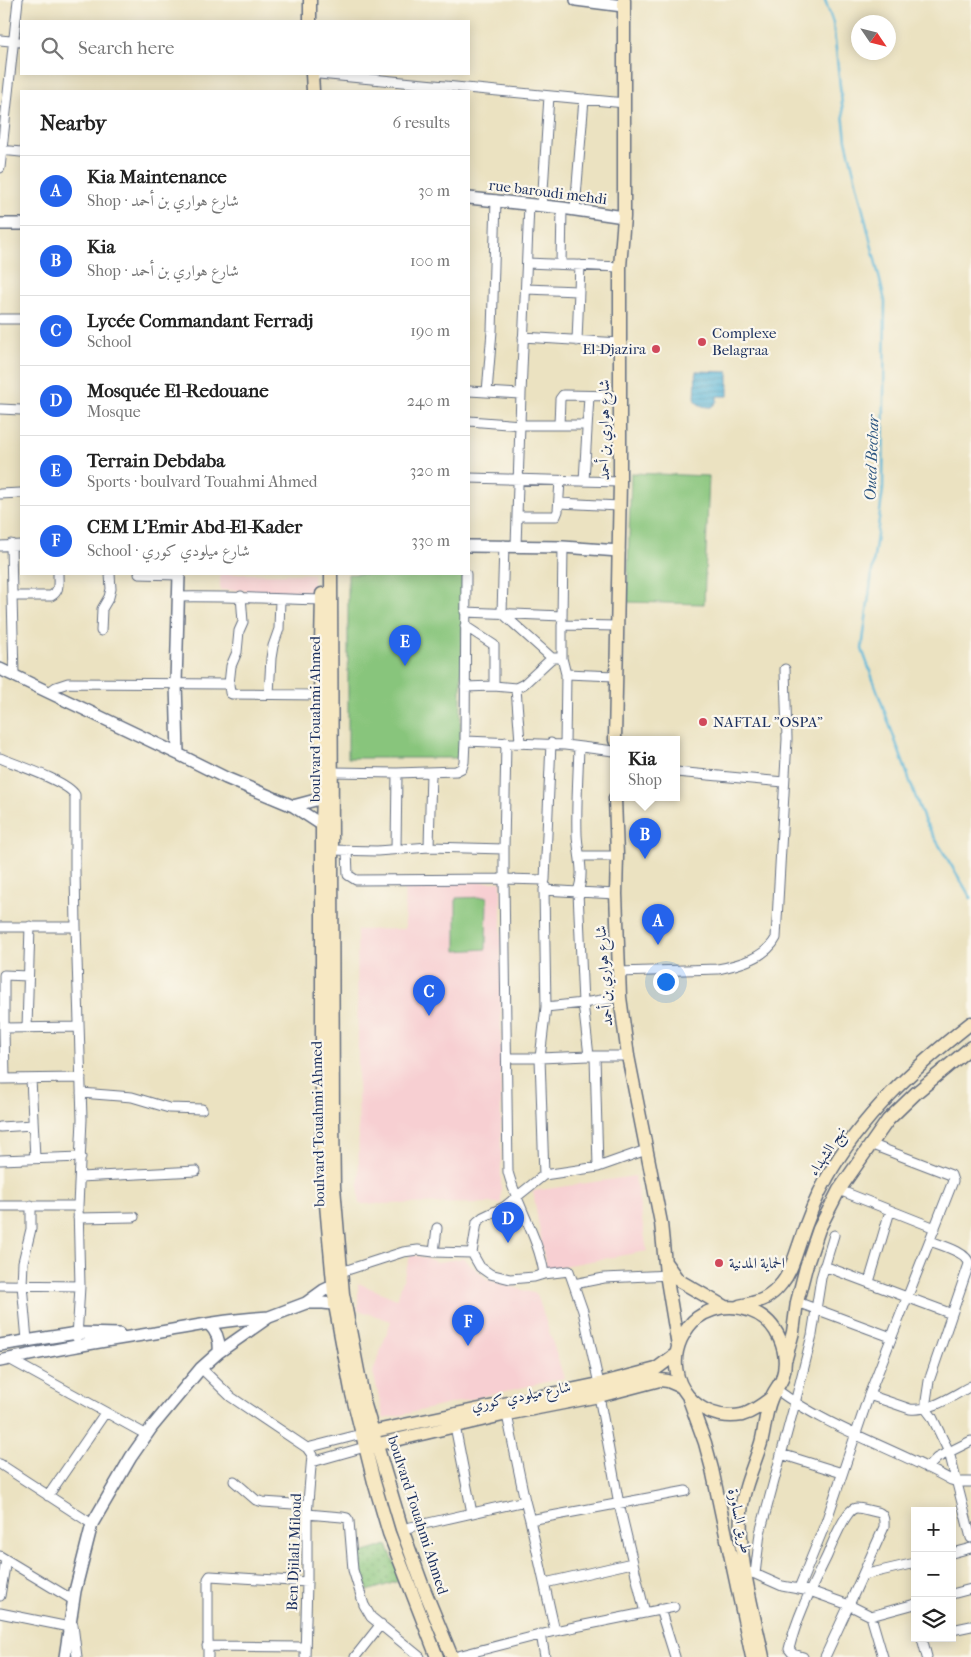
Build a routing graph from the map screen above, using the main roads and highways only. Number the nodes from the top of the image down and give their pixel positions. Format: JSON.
{"nodes":[{"id":1,"x":310,"y":0,"type":"edge"},
{"id":2,"x":624,"y":3,"type":"edge"},
{"id":3,"x":310,"y":20,"type":"edge"},
{"id":4,"x":312,"y":75,"type":"edge"},
{"id":5,"x":314,"y":90,"type":"edge"},
{"id":6,"x":322,"y":575,"type":"edge"},
{"id":7,"x":331,"y":575,"type":"edge"},
{"id":8,"x":615,"y":736,"type":"edge"},
{"id":9,"x":327,"y":798,"type":"junction"},
{"id":10,"x":615,"y":801,"type":"edge"},
{"id":11,"x":326,"y":825,"type":"junction"},
{"id":12,"x":968,"y":1024,"type":"edge"},
{"id":13,"x":971,"y":1048,"type":"edge"},
{"id":14,"x":327,"y":1065,"type":"junction"},
{"id":15,"x":670,"y":1274,"type":"junction"},
{"id":16,"x":731,"y":1307,"type":"junction"},
{"id":17,"x":677,"y":1350,"type":"junction"},
{"id":18,"x":785,"y":1361,"type":"junction"},
{"id":19,"x":600,"y":1390,"type":"junction"},
{"id":20,"x":684,"y":1391,"type":"junction"},
{"id":21,"x":774,"y":1394,"type":"junction"},
{"id":22,"x":506,"y":1409,"type":"junction"},
{"id":23,"x":368,"y":1433,"type":"junction"},
{"id":24,"x":372,"y":1446,"type":"junction"},
{"id":25,"x":752,"y":1656,"type":"edge"},
{"id":26,"x":437,"y":1657,"type":"edge"},
{"id":27,"x":453,"y":1657,"type":"edge"}],
"edges":[{"from":1,"to":3,"type":"main road"},
{"from":2,"to":8,"type":"main road","name":"شارع هواري بن أحمد"},
{"from":4,"to":5,"type":"main road"},
{"from":6,"to":9,"type":"main road","name":"boulvard Touahmi Ahmed"},
{"from":7,"to":9,"type":"main road","name":"boulvard Touahmi Ahmed"},
{"from":9,"to":11,"type":"main road","name":"boulvard Touahmi Ahmed"},
{"from":10,"to":15,"type":"main road","name":"شارع هواري بن أحمد"},
{"from":11,"to":14,"type":"main road","name":"boulvard Touahmi Ahmed"},
{"from":11,"to":14,"type":"main road","name":"boulvard Touahmi Ahmed"},
{"from":12,"to":16,"type":"main road","name":"نهج الشهداء"},
{"from":13,"to":18,"type":"main road","name":"نهج الشهداء"},
{"from":14,"to":23,"type":"main road","name":"boulvard Touahmi Ahmed"},
{"from":15,"to":16,"type":"main road"},
{"from":15,"to":17,"type":"main road"},
{"from":16,"to":17,"type":"main road"},
{"from":16,"to":18,"type":"main road"},
{"from":17,"to":19,"type":"main road","name":"شارع ميلودي كوري"},
{"from":17,"to":20,"type":"main road"},
{"from":18,"to":21,"type":"main road"},
{"from":19,"to":20,"type":"main road","name":"شارع ميلودي كوري"},
{"from":19,"to":22,"type":"main road","name":"شارع ميلودي كوري"},
{"from":20,"to":21,"type":"main road"},
{"from":20,"to":25,"type":"main road","name":"طريق الساورة"},
{"from":21,"to":25,"type":"main road","name":"طريق الساورة"},
{"from":22,"to":23,"type":"main road","name":"شارع ميلودي كوري"},
{"from":22,"to":24,"type":"main road","name":"شارع ميلودي كوري"},
{"from":23,"to":24,"type":"main road","name":"boulvard Touahmi Ahmed"},
{"from":24,"to":26,"type":"main road","name":"boulvard Touahmi Ahmed"},
{"from":24,"to":27,"type":"main road","name":"boulvard Touahmi Ahmed"}]}
